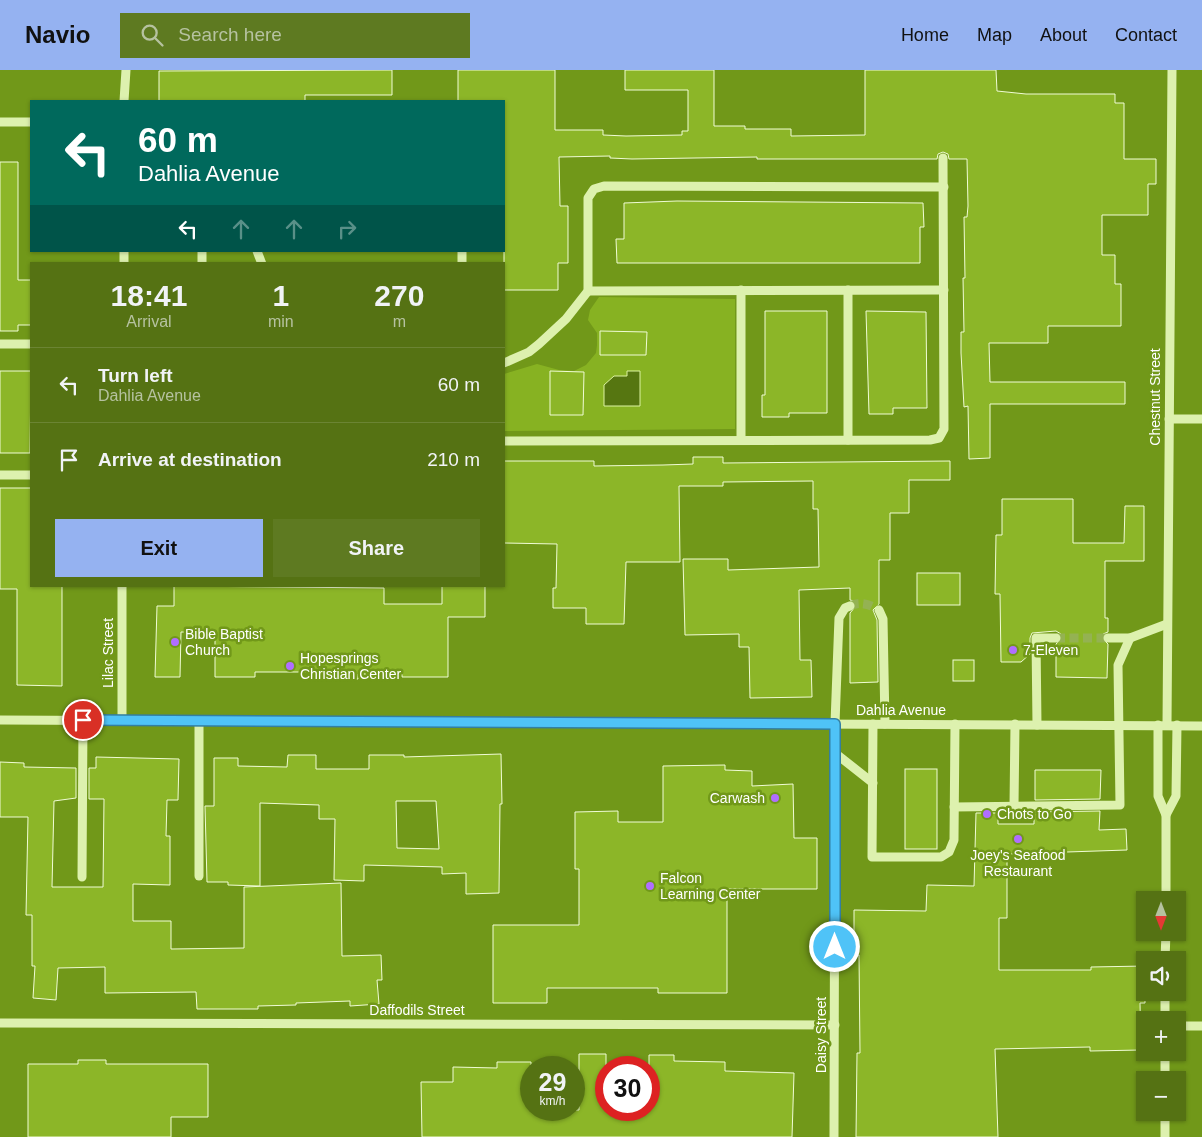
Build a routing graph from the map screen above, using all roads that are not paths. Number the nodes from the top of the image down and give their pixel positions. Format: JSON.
{"nodes":[{"id":1,"x":126,"y":70,"type":"edge"},
{"id":2,"x":1172,"y":70,"type":"edge"},
{"id":3,"x":124,"y":100,"type":"edge"},
{"id":4,"x":0,"y":122,"type":"edge"},
{"id":5,"x":30,"y":122,"type":"edge"},
{"id":6,"x":943,"y":158,"type":"dead end"},
{"id":7,"x":944,"y":187,"type":"junction"},
{"id":8,"x":741,"y":290,"type":"junction"},
{"id":9,"x":848,"y":290,"type":"junction"},
{"id":10,"x":944,"y":290,"type":"junction"},
{"id":11,"x":588,"y":291,"type":"junction"},
{"id":12,"x":0,"y":344,"type":"edge"},
{"id":13,"x":30,"y":344,"type":"edge"},
{"id":14,"x":505,"y":363,"type":"edge"},
{"id":15,"x":1169,"y":419,"type":"junction"},
{"id":16,"x":1202,"y":420,"type":"edge"},
{"id":17,"x":741,"y":440,"type":"junction"},
{"id":18,"x":848,"y":440,"type":"junction"},
{"id":19,"x":505,"y":441,"type":"edge"},
{"id":20,"x":0,"y":475,"type":"edge"},
{"id":21,"x":30,"y":475,"type":"edge"},
{"id":22,"x":122,"y":587,"type":"edge"},
{"id":23,"x":850,"y":606,"type":"dead end"},
{"id":24,"x":879,"y":610,"type":"dead end"},
{"id":25,"x":1167,"y":624,"type":"junction"},
{"id":26,"x":1056,"y":638,"type":"tunnel mouth"},
{"id":27,"x":1108,"y":638,"type":"tunnel mouth"},
{"id":28,"x":1130,"y":638,"type":"junction"},
{"id":29,"x":0,"y":720,"type":"edge"},
{"id":30,"x":83,"y":720,"type":"junction"},
{"id":31,"x":122,"y":720,"type":"junction"},
{"id":32,"x":199,"y":720,"type":"junction"},
{"id":33,"x":835,"y":724,"type":"junction"},
{"id":34,"x":872,"y":724,"type":"junction"},
{"id":35,"x":885,"y":724,"type":"junction"},
{"id":36,"x":955,"y":724,"type":"junction"},
{"id":37,"x":1014,"y":724,"type":"junction"},
{"id":38,"x":1037,"y":725,"type":"junction"},
{"id":39,"x":1119,"y":725,"type":"junction"},
{"id":40,"x":1162,"y":725,"type":"junction"},
{"id":41,"x":1177,"y":725,"type":"junction"},
{"id":42,"x":1202,"y":726,"type":"edge"},
{"id":43,"x":835,"y":753,"type":"junction"},
{"id":44,"x":873,"y":783,"type":"junction"},
{"id":45,"x":1014,"y":806,"type":"junction"},
{"id":46,"x":954,"y":807,"type":"junction"},
{"id":47,"x":1166,"y":815,"type":"junction"},
{"id":48,"x":199,"y":876,"type":"dead end"},
{"id":49,"x":82,"y":878,"type":"dead end"},
{"id":50,"x":1166,"y":891,"type":"edge"},
{"id":51,"x":0,"y":1023,"type":"edge"},
{"id":52,"x":835,"y":1025,"type":"junction"},
{"id":53,"x":1186,"y":1026,"type":"edge"},
{"id":54,"x":1202,"y":1026,"type":"edge"},
{"id":55,"x":1165,"y":1121,"type":"edge"},
{"id":56,"x":834,"y":1137,"type":"edge"},
{"id":57,"x":1165,"y":1137,"type":"edge"}],
"edges":[{"from":1,"to":3,"type":"street"},
{"from":2,"to":15,"type":"street","name":"Chestnut Street"},
{"from":4,"to":5,"type":"street"},
{"from":6,"to":7,"type":"street"},
{"from":7,"to":10,"type":"street"},
{"from":7,"to":11,"type":"street"},
{"from":8,"to":9,"type":"street"},
{"from":8,"to":11,"type":"street"},
{"from":8,"to":17,"type":"street"},
{"from":9,"to":10,"type":"street"},
{"from":9,"to":18,"type":"street"},
{"from":10,"to":18,"type":"street"},
{"from":11,"to":14,"type":"street"},
{"from":12,"to":13,"type":"street"},
{"from":15,"to":16,"type":"street"},
{"from":15,"to":25,"type":"street","name":"Chestnut Street"},
{"from":17,"to":18,"type":"street"},
{"from":17,"to":19,"type":"street"},
{"from":20,"to":21,"type":"street"},
{"from":22,"to":31,"type":"street","name":"Lilac Street"},
{"from":23,"to":33,"type":"street","name":"Daisy Street"},
{"from":24,"to":35,"type":"street"},
{"from":25,"to":28,"type":"street"},
{"from":25,"to":40,"type":"street","name":"Chestnut Street"},
{"from":26,"to":38,"type":"street"},
{"from":27,"to":28,"type":"street"},
{"from":28,"to":39,"type":"street"},
{"from":29,"to":30,"type":"street","name":"Dahlia Avenue"},
{"from":30,"to":31,"type":"street","name":"Dahlia Avenue"},
{"from":30,"to":49,"type":"street"},
{"from":31,"to":32,"type":"street","name":"Dahlia Avenue"},
{"from":32,"to":33,"type":"street","name":"Dahlia Avenue"},
{"from":32,"to":48,"type":"street"},
{"from":33,"to":34,"type":"street","name":"Dahlia Avenue"},
{"from":33,"to":43,"type":"street","name":"Daisy Street"},
{"from":34,"to":35,"type":"street","name":"Dahlia Avenue"},
{"from":34,"to":44,"type":"street"},
{"from":35,"to":36,"type":"street","name":"Dahlia Avenue"},
{"from":36,"to":37,"type":"street","name":"Dahlia Avenue"},
{"from":36,"to":46,"type":"street"},
{"from":37,"to":38,"type":"street","name":"Dahlia Avenue"},
{"from":37,"to":45,"type":"street"},
{"from":38,"to":39,"type":"street","name":"Dahlia Avenue"},
{"from":39,"to":40,"type":"street","name":"Dahlia Avenue"},
{"from":39,"to":45,"type":"street"},
{"from":40,"to":41,"type":"street","name":"Dahlia Avenue"},
{"from":40,"to":47,"type":"street","name":"Chestnut Street"},
{"from":41,"to":42,"type":"street","name":"Dahlia Avenue"},
{"from":41,"to":47,"type":"street","name":"Chestnut Street"},
{"from":43,"to":44,"type":"street"},
{"from":43,"to":52,"type":"street","name":"Daisy Street"},
{"from":44,"to":46,"type":"street"},
{"from":45,"to":46,"type":"street"},
{"from":47,"to":50,"type":"street","name":"Chestnut Street"},
{"from":51,"to":52,"type":"street","name":"Daffodils Street"},
{"from":52,"to":56,"type":"street","name":"Daisy Street"},
{"from":53,"to":54,"type":"street"},
{"from":55,"to":57,"type":"street"}]}
